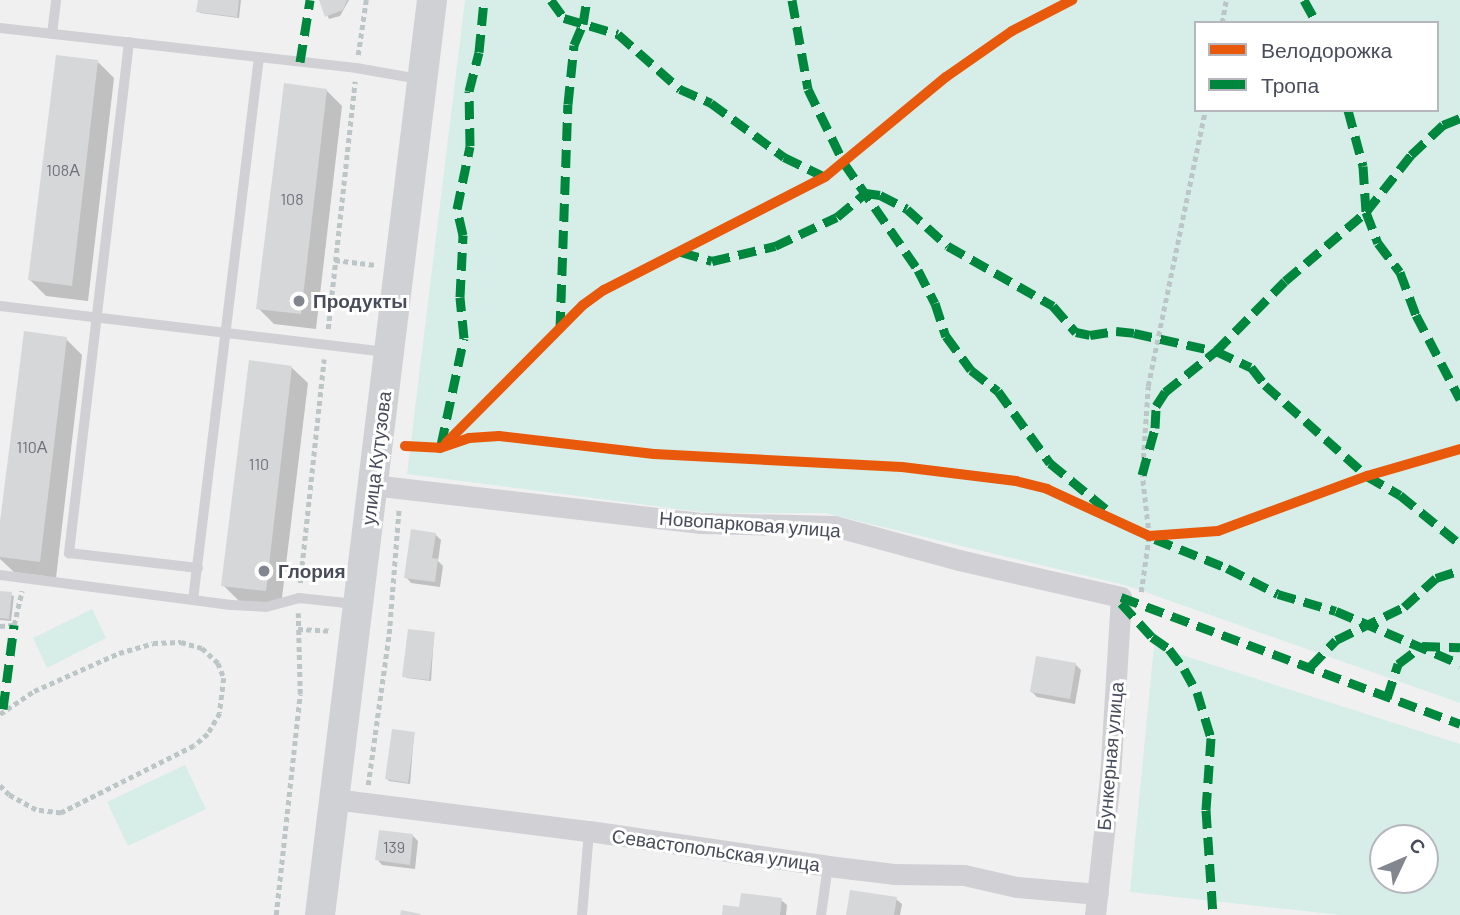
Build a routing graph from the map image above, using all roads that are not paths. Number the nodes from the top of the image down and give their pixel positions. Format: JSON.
{"nodes":[{"id":1,"x":56,"y":0,"type":"edge"},
{"id":2,"x":432,"y":0,"type":"edge"},
{"id":3,"x":0,"y":28,"type":"edge"},
{"id":4,"x":52,"y":34,"type":"junction"},
{"id":5,"x":129,"y":42,"type":"junction"},
{"id":6,"x":259,"y":57,"type":"junction"},
{"id":7,"x":423,"y":80,"type":"junction"},
{"id":8,"x":0,"y":306,"type":"edge"},
{"id":9,"x":95,"y":317,"type":"junction"},
{"id":10,"x":228,"y":332,"type":"junction"},
{"id":11,"x":389,"y":352,"type":"junction"},
{"id":12,"x":386,"y":487,"type":"junction"},
{"id":13,"x":198,"y":568,"type":"junction"},
{"id":14,"x":0,"y":575,"type":"edge"},
{"id":15,"x":193,"y":600,"type":"junction"},
{"id":16,"x":1131,"y":601,"type":"joint"},
{"id":17,"x":359,"y":604,"type":"junction"},
{"id":18,"x":334,"y":799,"type":"junction"},
{"id":19,"x":589,"y":831,"type":"junction"},
{"id":20,"x":828,"y":866,"type":"junction"},
{"id":21,"x":1097,"y":905,"type":"edge"},
{"id":22,"x":320,"y":915,"type":"edge"},
{"id":23,"x":582,"y":915,"type":"edge"},
{"id":24,"x":821,"y":915,"type":"edge"}],
"edges":[{"from":1,"to":4,"type":"lane"},
{"from":2,"to":7,"type":"main road","name":"улица Кутузова"},
{"from":3,"to":4,"type":"lane"},
{"from":4,"to":5,"type":"lane"},
{"from":5,"to":6,"type":"lane"},
{"from":5,"to":9,"type":"lane"},
{"from":6,"to":7,"type":"lane"},
{"from":6,"to":10,"type":"lane"},
{"from":7,"to":11,"type":"main road","name":"улица Кутузова"},
{"from":8,"to":9,"type":"lane"},
{"from":9,"to":10,"type":"lane"},
{"from":9,"to":13,"type":"lane"},
{"from":10,"to":11,"type":"lane"},
{"from":10,"to":13,"type":"lane"},
{"from":11,"to":12,"type":"main road","name":"улица Кутузова"},
{"from":12,"to":16,"type":"street","name":"Новопарковая улица"},
{"from":12,"to":17,"type":"main road","name":"улица Кутузова"},
{"from":13,"to":15,"type":"lane"},
{"from":14,"to":15,"type":"lane"},
{"from":15,"to":17,"type":"lane"},
{"from":16,"to":21,"type":"street","name":"Бункерная улица"},
{"from":17,"to":18,"type":"main road","name":"улица Кутузова"},
{"from":18,"to":19,"type":"street","name":"Севастопольская улица"},
{"from":18,"to":22,"type":"main road","name":"улица Кутузова"},
{"from":19,"to":20,"type":"street","name":"Севастопольская улица"},
{"from":19,"to":23,"type":"lane"},
{"from":20,"to":21,"type":"street","name":"Севастопольская улица"},
{"from":20,"to":24,"type":"lane"}]}
